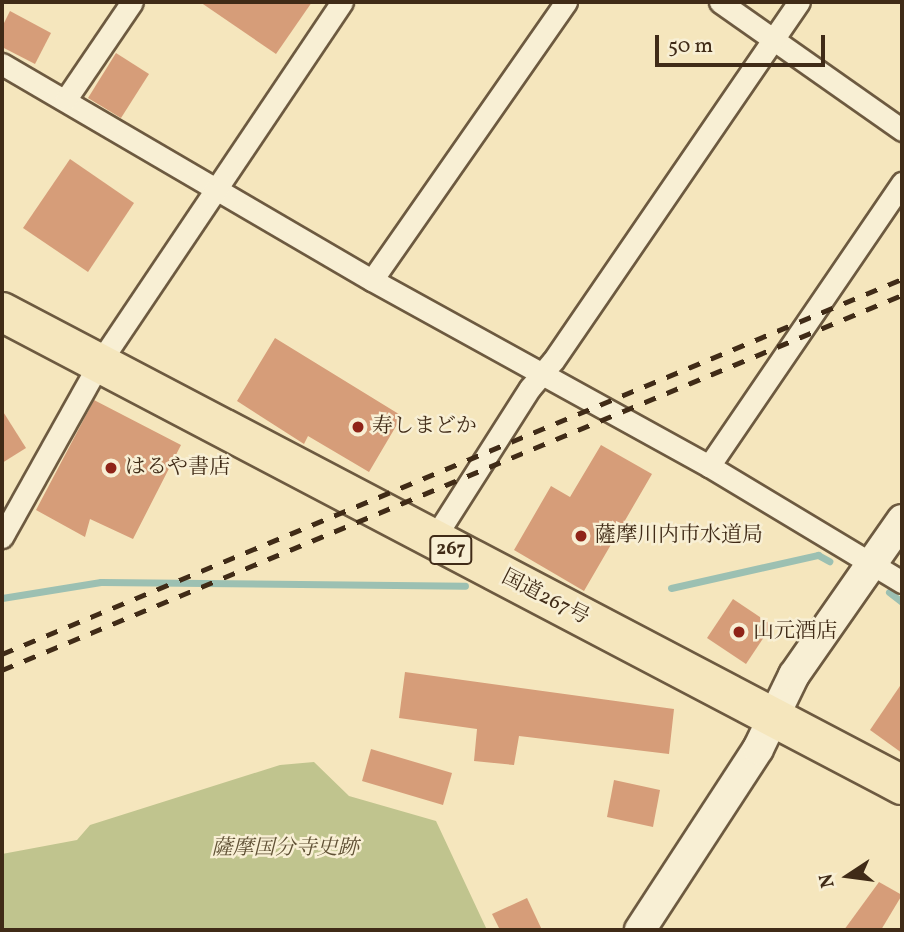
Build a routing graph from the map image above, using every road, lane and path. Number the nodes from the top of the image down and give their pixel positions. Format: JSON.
{"nodes":[{"id":1,"x":132,"y":2,"type":"edge"},
{"id":2,"x":342,"y":2,"type":"edge"},
{"id":3,"x":566,"y":2,"type":"edge"},
{"id":4,"x":720,"y":2,"type":"edge"},
{"id":5,"x":799,"y":2,"type":"edge"},
{"id":6,"x":773,"y":39,"type":"junction"},
{"id":7,"x":2,"y":64,"type":"edge"},
{"id":8,"x":66,"y":99,"type":"junction"},
{"id":9,"x":902,"y":130,"type":"edge"},
{"id":10,"x":902,"y":183,"type":"edge"},
{"id":11,"x":216,"y":190,"type":"junction"},
{"id":12,"x":372,"y":280,"type":"junction"},
{"id":13,"x":2,"y":312,"type":"edge"},
{"id":14,"x":100,"y":362,"type":"junction"},
{"id":15,"x":543,"y":373,"type":"junction"},
{"id":16,"x":709,"y":466,"type":"junction"},
{"id":17,"x":902,"y":520,"type":"edge"},
{"id":18,"x":2,"y":537,"type":"edge"},
{"id":19,"x":433,"y":541,"type":"junction"},
{"id":20,"x":873,"y":562,"type":"junction"},
{"id":21,"x":902,"y":582,"type":"edge"},
{"id":22,"x":774,"y":715,"type":"junction"},
{"id":23,"x":902,"y":785,"type":"edge"},
{"id":24,"x":640,"y":930,"type":"edge"}],
"edges":[{"from":1,"to":8,"type":"street"},
{"from":2,"to":11,"type":"street"},
{"from":3,"to":12,"type":"street"},
{"from":4,"to":6,"type":"street"},
{"from":5,"to":6,"type":"street"},
{"from":6,"to":9,"type":"street"},
{"from":6,"to":15,"type":"street"},
{"from":7,"to":8,"type":"street"},
{"from":8,"to":11,"type":"street"},
{"from":10,"to":16,"type":"street"},
{"from":11,"to":12,"type":"street"},
{"from":11,"to":14,"type":"street"},
{"from":12,"to":15,"type":"street"},
{"from":13,"to":14,"type":"highway","name":"国道267号","number":"267"},
{"from":14,"to":18,"type":"street"},
{"from":14,"to":19,"type":"highway","name":"国道267号","number":"267"},
{"from":15,"to":16,"type":"street"},
{"from":15,"to":19,"type":"street"},
{"from":16,"to":20,"type":"street"},
{"from":17,"to":20,"type":"street"},
{"from":19,"to":22,"type":"highway","name":"国道267号","number":"267"},
{"from":20,"to":21,"type":"street"},
{"from":20,"to":22,"type":"street"},
{"from":22,"to":23,"type":"highway","name":"国道267号","number":"267"},
{"from":22,"to":24,"type":"street"}]}
